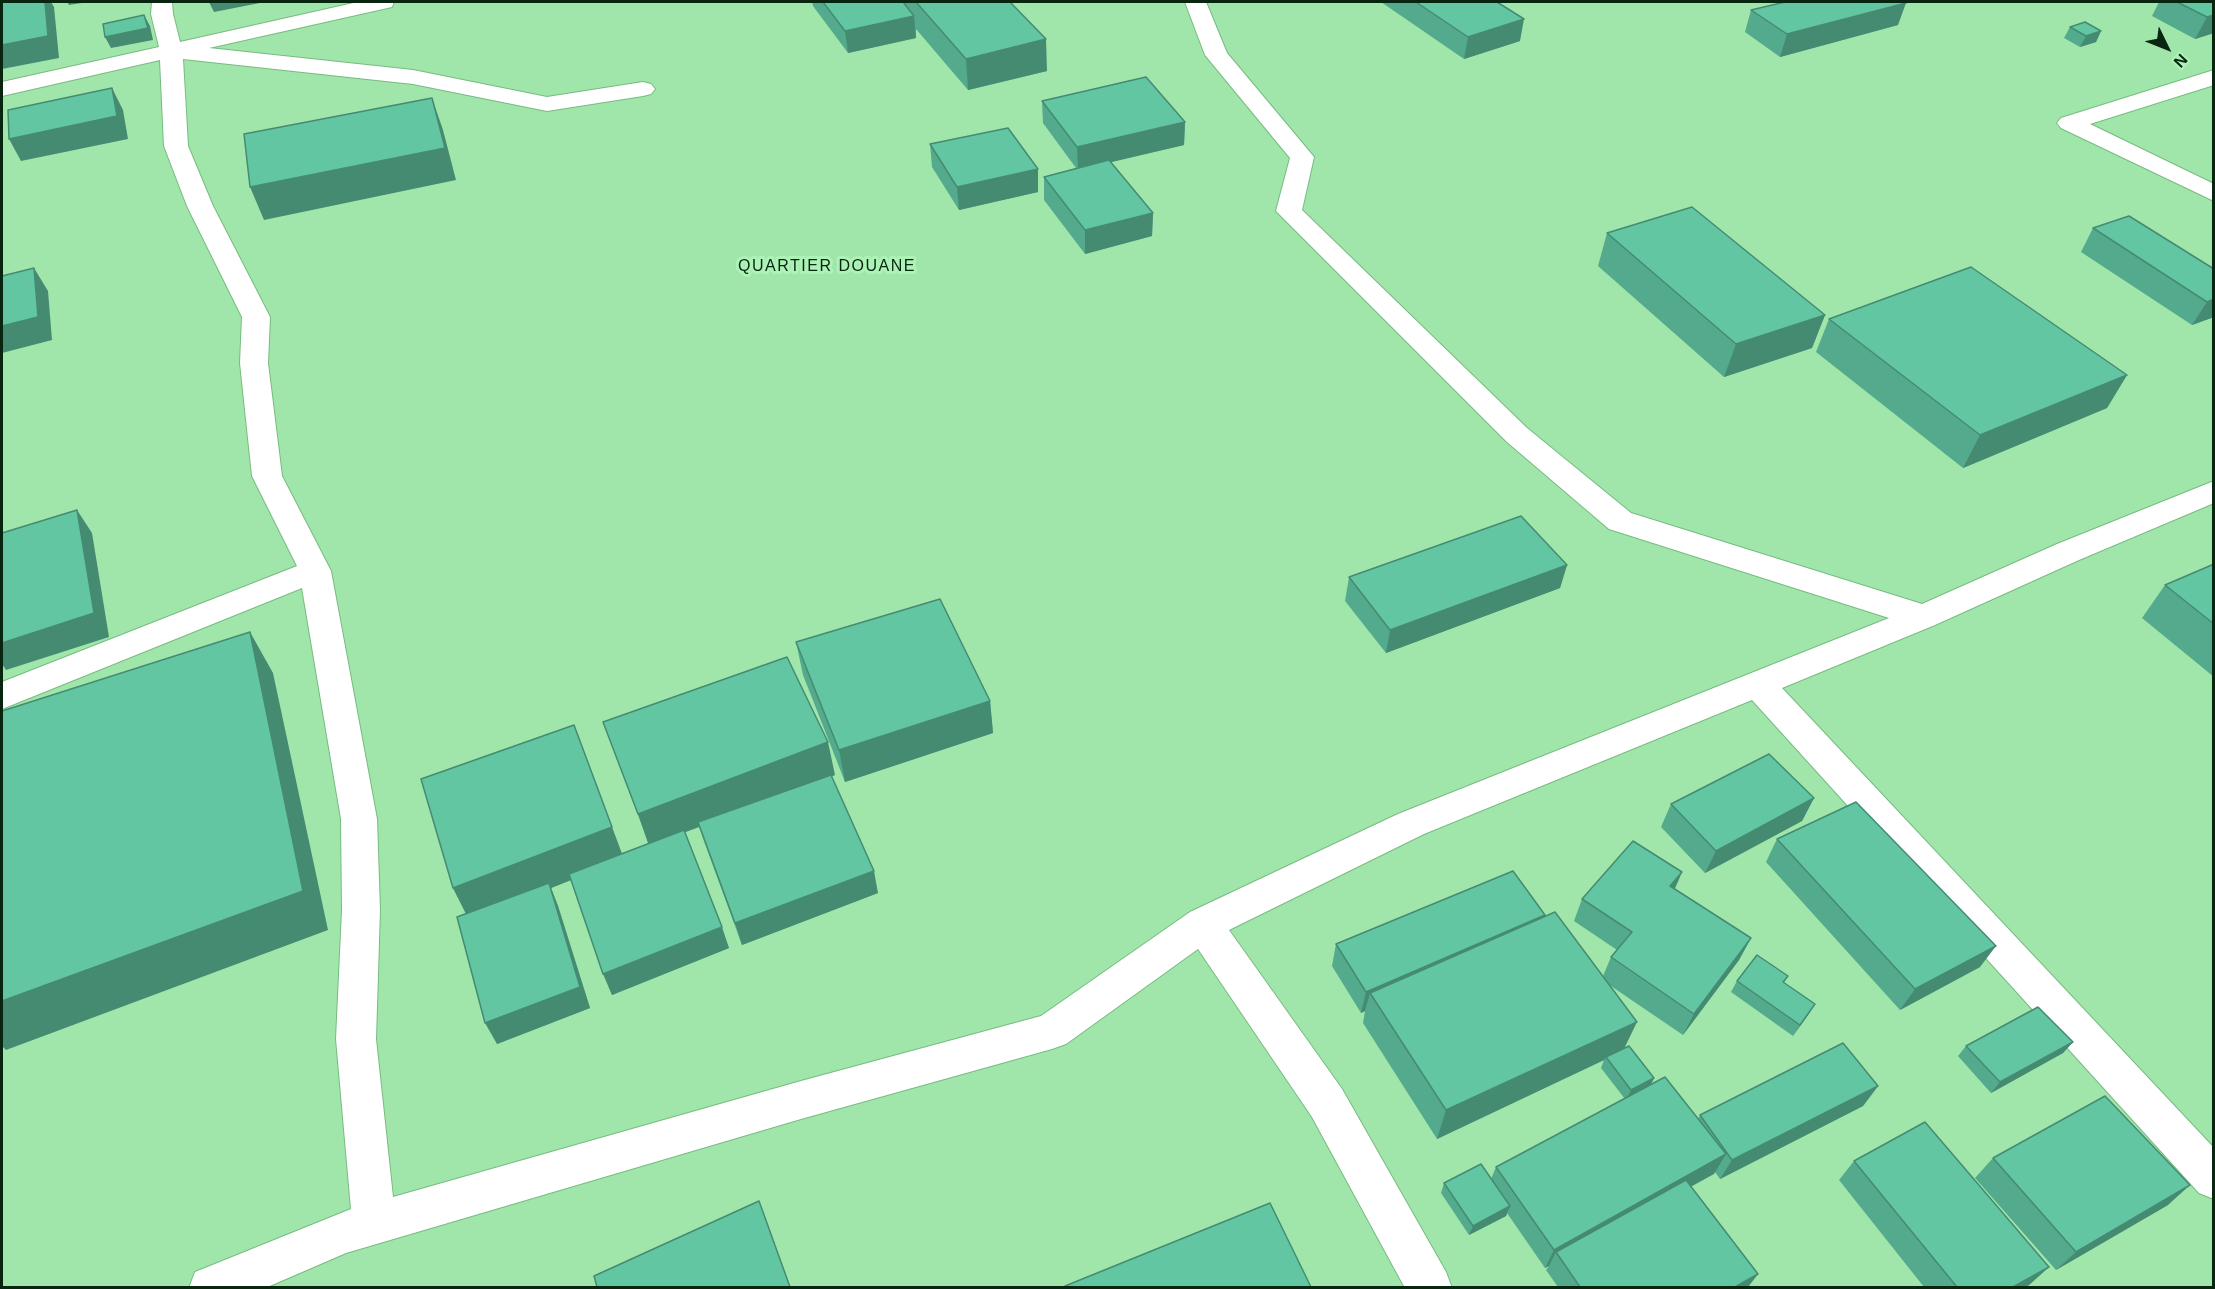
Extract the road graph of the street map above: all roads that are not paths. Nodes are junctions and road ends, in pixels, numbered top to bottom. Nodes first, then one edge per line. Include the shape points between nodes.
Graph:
1 (162, 2) edge
2 (384, 2) edge
3 (1196, 2) edge
4 (171, 51) junction
5 (2214, 77) edge
6 (2, 88) edge
7 (643, 89) dead end
8 (2214, 194) edge
9 (2214, 491) edge
10 (315, 571) junction
11 (1924, 617) junction
12 (1758, 685) junction
13 (2, 696) edge
14 (1203, 924) junction
15 (2214, 1179) edge
16 (374, 1224) junction
17 (211, 1287) edge
18 (1431, 1287) edge

1 - 4 street
2 - 4 street
3 - 11 street via 1216,55 1302,157 1289,211 1517,435 1620,520
4 - 6 street
4 - 7 street via 413,77 547,104
4 - 10 street via 176,146 200,206 256,317 254,363 267,477
5 - 8 street via 2069,123
9 - 11 street
10 - 13 street
10 - 16 street via 359,819 361,910 356,1039
11 - 12 street
12 - 14 street via 1411,824
12 - 15 street
14 - 16 street via 1052,1031
14 - 18 street via 1327,1103
16 - 17 street via 344,1232

